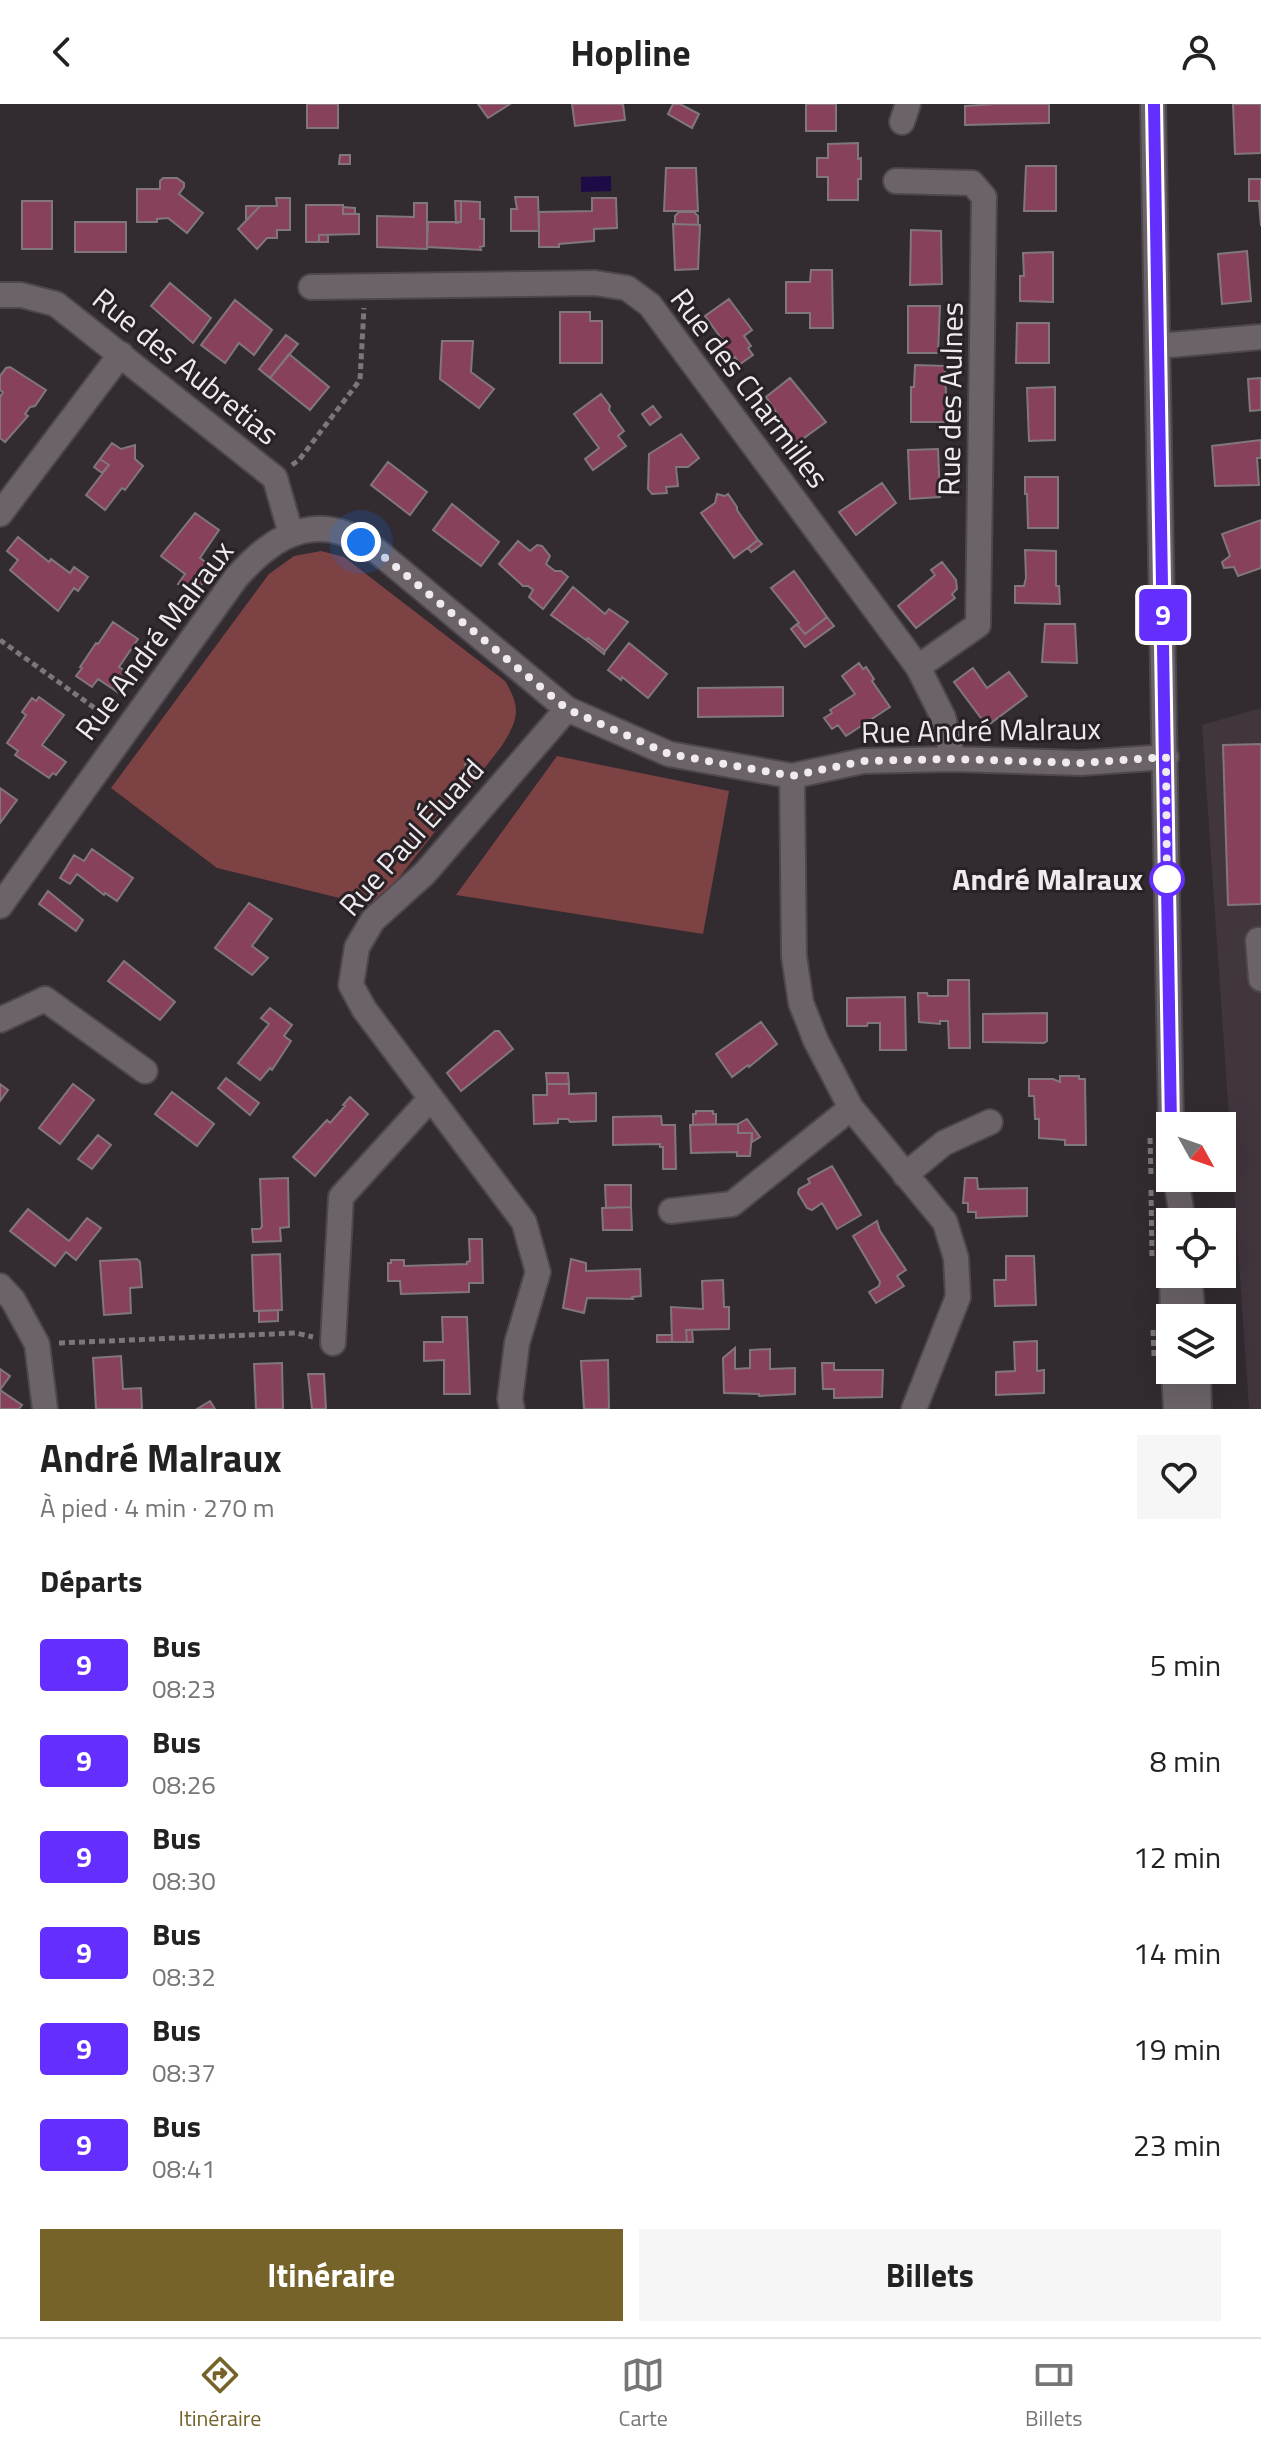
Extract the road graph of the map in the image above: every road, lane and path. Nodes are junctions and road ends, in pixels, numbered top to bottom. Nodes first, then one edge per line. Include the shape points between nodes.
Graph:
1 (1153, 104) edge
2 (896, 181) dead end
3 (311, 287) dead end
4 (364, 287) junction
5 (0, 295) edge
6 (1261, 337) edge
7 (1158, 346) junction
8 (121, 354) junction
9 (275, 478) junction
10 (0, 514) edge
11 (291, 534) junction
12 (0, 640) edge
13 (918, 667) junction
14 (567, 709) junction
15 (126, 731) junction
16 (1166, 757) junction
17 (953, 759) junction
18 (792, 776) junction
19 (0, 906) edge
20 (1258, 940) dead end
21 (1261, 979) edge
22 (0, 1020) edge
23 (145, 1071) dead end
24 (431, 1098) junction
25 (851, 1108) junction
26 (1171, 1112) edge
27 (990, 1122) dead end
28 (905, 1175) junction
29 (671, 1211) dead end
30 (0, 1286) edge
31 (333, 1343) joint
32 (37, 1344) junction
33 (1175, 1384) edge
34 (1198, 1384) edge
35 (45, 1409) edge
36 (512, 1409) edge
37 (914, 1409) edge
38 (1176, 1409) edge
39 (1199, 1409) edge

1 - 7 street
2 - 13 street, Rue des Aulnes via 972,183 984,197 978,625
3 - 4 street, Rue des Charmilles
4 - 9 path via 360,380 299,460
4 - 13 street, Rue des Charmilles via 595,283 627,288 650,305
5 - 8 street, Rue des Aubretias via 56,304
6 - 7 street
7 - 16 street
8 - 9 street, Rue des Aubretias
8 - 10 street
9 - 11 street, Rue des Aubretias
11 - 14 street, Rue André Malraux via 320,528 345,533 377,551
11 - 15 street, Rue André Malraux via 259,552 236,578
12 - 15 path
13 - 17 street, Rue des Charmilles via 943,717
14 - 18 street, Rue André Malraux via 669,754
14 - 24 street, Rue Paul Éluard via 425,873 373,920 357,947 351,985
15 - 19 street, Rue André Malraux
16 - 17 street, Rue André Malraux via 1081,763
16 - 26 street
17 - 18 street, Rue André Malraux via 863,761
18 - 25 street via 794,956 801,1003
20 - 21 street
22 - 23 street via 45,999
24 - 31 street via 341,1197
24 - 36 street, Rue Paul Éluard via 524,1222 538,1272 517,1343
25 - 28 street
25 - 29 street via 732,1204
27 - 28 street via 944,1143
28 - 37 street via 945,1222 956,1258 958,1297
30 - 32 street
31 - 32 path via 296,1333
32 - 35 street
33 - 38 street
34 - 39 street

